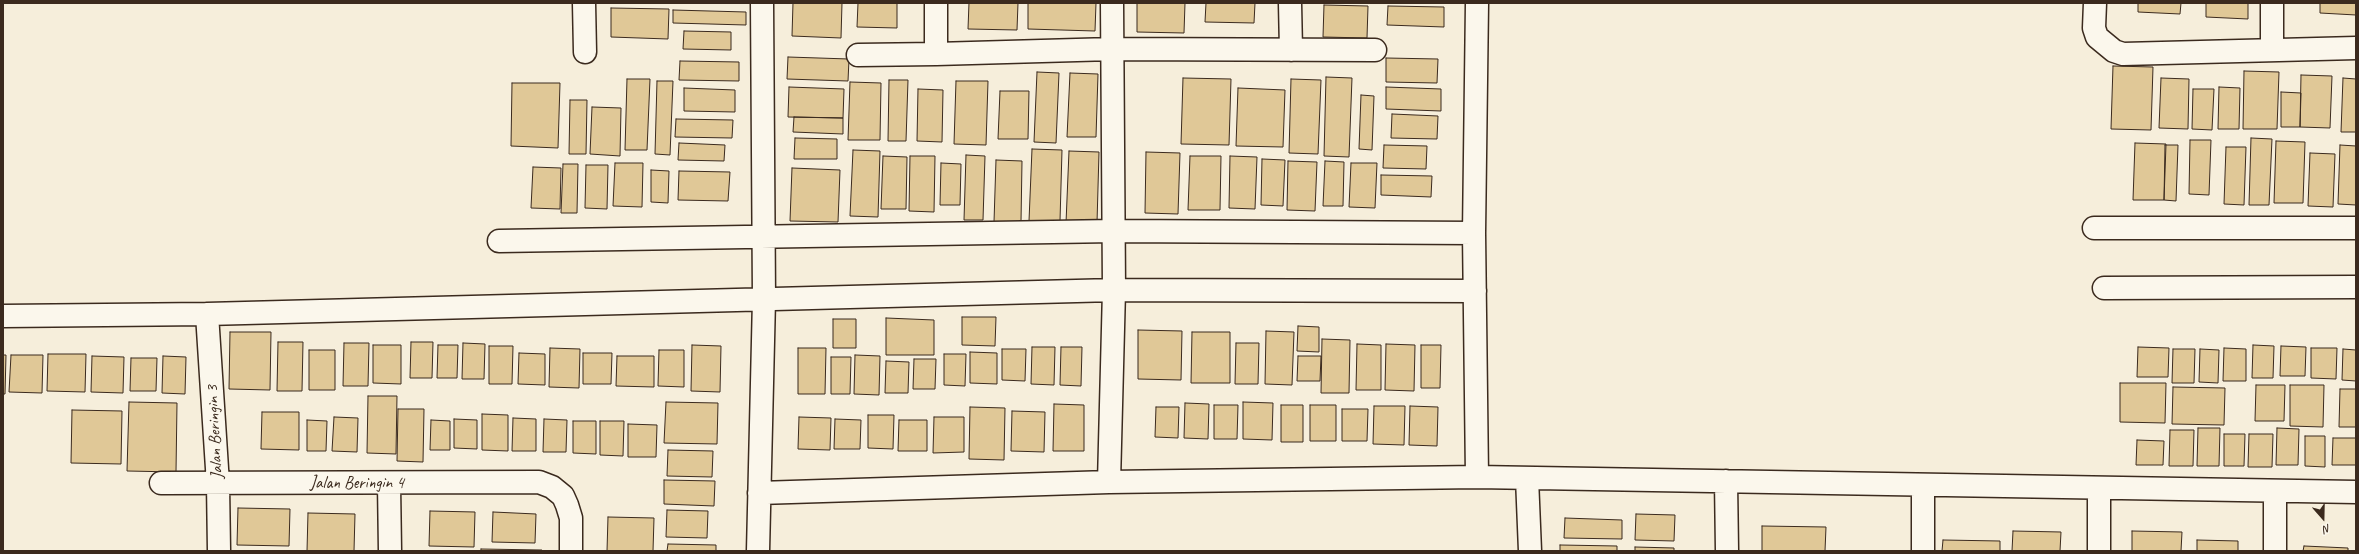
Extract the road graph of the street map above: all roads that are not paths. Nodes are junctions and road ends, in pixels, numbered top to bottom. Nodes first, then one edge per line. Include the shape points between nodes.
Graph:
1 (584, 3) edge
2 (762, 3) edge
3 (936, 3) edge
4 (1112, 3) edge
5 (1290, 3) edge
6 (1477, 3) edge
7 (2095, 3) edge
8 (2272, 3) edge
9 (2356, 48) edge
10 (1112, 49) junction
11 (2272, 49) junction
12 (1291, 50) junction
13 (1375, 50) dead end
14 (585, 52) dead end
15 (936, 54) junction
16 (858, 55) dead end
17 (2094, 228) dead end
18 (2356, 228) edge
19 (1114, 231) junction
20 (1474, 233) junction
21 (764, 236) junction
22 (499, 241) dead end
23 (2356, 287) edge
24 (2104, 288) dead end
25 (1114, 290) junction
26 (1475, 291) junction
27 (764, 298) junction
28 (207, 314) junction
29 (3, 316) edge
30 (1477, 477) junction
31 (1527, 478) junction
32 (1726, 481) junction
33 (1109, 482) junction
34 (161, 483) dead end
35 (218, 484) junction
36 (389, 484) junction
37 (1923, 485) junction
38 (2099, 488) junction
39 (2275, 491) junction
40 (2356, 492) edge
41 (759, 493) junction
42 (219, 551) edge
43 (390, 551) edge
44 (571, 551) edge
45 (758, 551) edge
46 (1530, 551) edge
47 (1727, 551) edge
48 (1923, 551) edge
49 (2099, 551) edge
50 (2275, 551) edge

1 - 14 street
2 - 21 street
3 - 15 street
4 - 10 street
5 - 12 street
6 - 20 street
7 - 11 street via 2094,28 2097,37 2114,51 2123,54
8 - 11 street
9 - 11 street
10 - 12 street
10 - 15 street
10 - 19 street
12 - 13 street
15 - 16 street
17 - 18 street
19 - 20 street
19 - 21 street
19 - 25 street
20 - 26 street
21 - 22 street
21 - 27 street
23 - 24 street
25 - 26 street
25 - 27 street
25 - 33 street
26 - 30 street
27 - 28 street
27 - 41 street
28 - 29 street
28 - 35 street, Jalan Beringin 3
30 - 31 street
30 - 33 street
31 - 32 street
31 - 46 street
32 - 37 street
32 - 47 street
33 - 41 street
34 - 35 street, Jalan Beringin 4
35 - 36 street, Jalan Beringin 4
35 - 42 street, Jalan Beringin 3
36 - 43 street
36 - 44 street, Jalan Beringin 4 via 539,482 552,487 563,496 568,505 571,518
37 - 38 street
37 - 48 street
38 - 39 street
38 - 49 street
39 - 40 street
39 - 50 street
41 - 45 street

